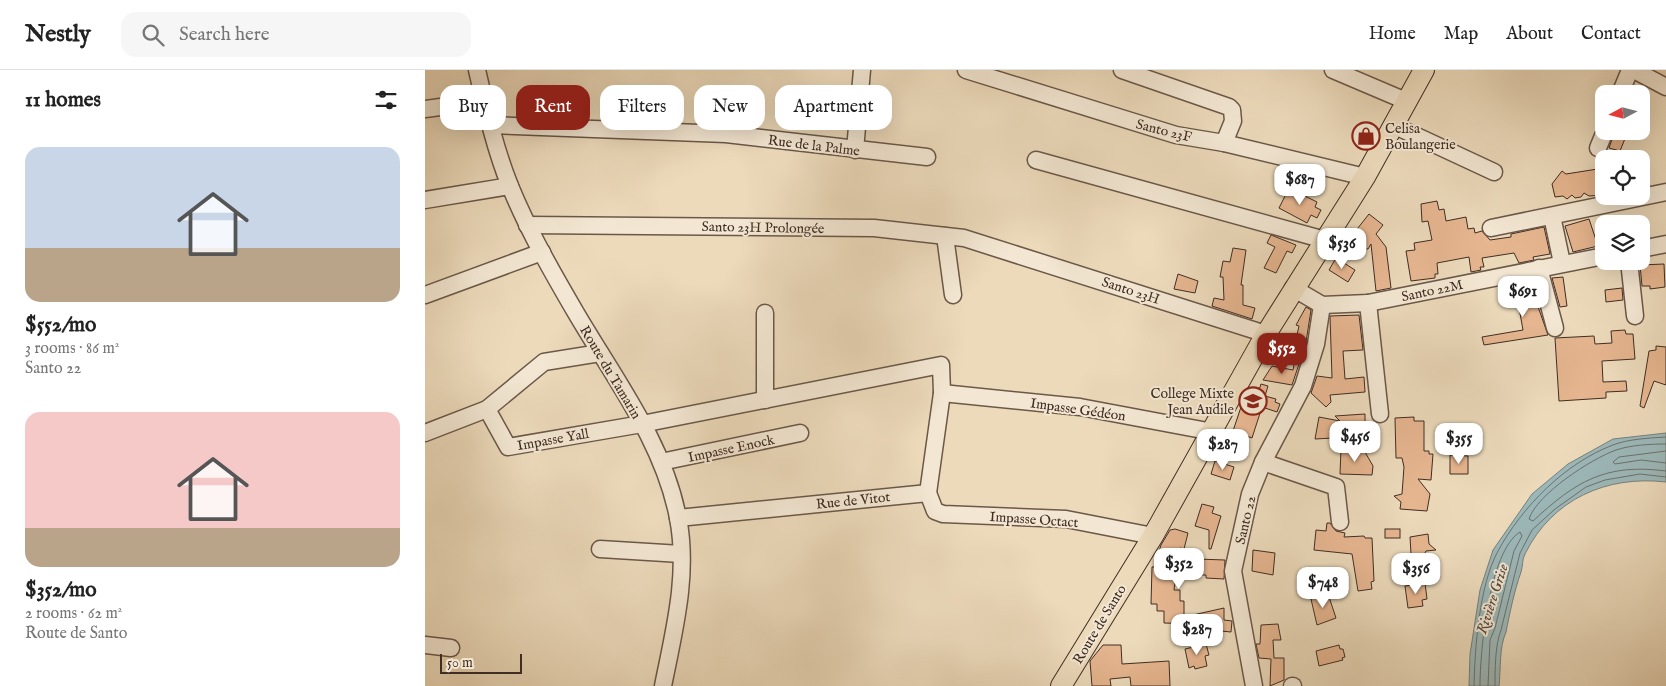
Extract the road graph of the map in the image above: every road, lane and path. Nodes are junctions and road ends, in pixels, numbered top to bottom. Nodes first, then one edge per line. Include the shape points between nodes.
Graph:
1 (477, 70) edge
2 (862, 70) edge
3 (966, 70) edge
4 (1122, 70) edge
5 (1333, 70) edge
6 (1424, 70) edge
7 (1630, 70) edge
8 (1634, 70) edge
9 (480, 85) edge
10 (1624, 85) edge
11 (1666, 87) edge
12 (1406, 101) junction
13 (440, 107) edge
14 (425, 109) edge
15 (1393, 125) junction
16 (506, 126) edge
17 (493, 130) edge
18 (1601, 140) edge
19 (1224, 143) junction
20 (1598, 148) dead end
21 (855, 150) junction
22 (927, 157) dead end
23 (1036, 160) dead end
24 (1494, 172) dead end
25 (1365, 177) junction
26 (510, 186) junction
27 (1666, 192) edge
28 (425, 200) edge
29 (1552, 216) junction
30 (527, 225) junction
31 (1491, 228) dead end
32 (945, 236) junction
33 (1325, 240) junction
34 (1666, 244) edge
35 (996, 247) joint
36 (1650, 247) edge
37 (542, 252) junction
38 (1595, 258) edge
39 (1562, 263) junction
40 (1539, 268) junction
41 (1630, 270) edge
42 (1293, 288) junction
43 (425, 295) edge
44 (953, 295) dead end
45 (1368, 303) junction
46 (1322, 306) junction
47 (765, 313) dead end
48 (1635, 316) dead end
49 (1555, 328) dead end
50 (1266, 334) junction
51 (600, 353) junction
52 (942, 393) junction
53 (765, 400) junction
54 (487, 409) junction
55 (1380, 414) dead end
56 (642, 424) junction
57 (1213, 432) junction
58 (425, 433) edge
59 (800, 433) dead end
60 (661, 462) junction
61 (1263, 462) junction
62 (928, 492) junction
63 (678, 518) junction
64 (1340, 522) dead end
65 (1153, 536) junction
66 (600, 549) dead end
67 (681, 554) junction
68 (425, 645) edge
69 (451, 648) dead end
70 (663, 686) edge
71 (1061, 686) edge
72 (1254, 686) edge

1 - 9 street, Route du Tamarin
2 - 21 street
3 - 19 street, Santo 23F via 1176,135
4 - 19 street via 1229,107 1233,121
5 - 12 street
6 - 12 main road, Route de Santo
7 - 10 street
8 - 11 street
12 - 15 main road, Route de Santo
13 - 14 street
15 - 24 street
15 - 25 main road, Route de Santo
16 - 21 street, Rue de la Palme via 725,134
17 - 26 street, Route du Tamarin
18 - 20 street
19 - 25 street, Santo 23F
21 - 22 street, Rue de la Palme
23 - 33 street
25 - 33 main road, Route de Santo
26 - 28 street
26 - 30 street, Route du Tamarin
27 - 29 street
29 - 31 street
29 - 39 street
30 - 32 street, Santo 23H Prolongée via 874,228
30 - 37 street, Route du Tamarin
32 - 35 street, Santo 23H Prolongée
32 - 44 street
33 - 42 main road, Route de Santo
34 - 36 street
35 - 50 street, Santo 23H
37 - 43 street
37 - 51 street, Route du Tamarin
38 - 39 street, Santo 22M
39 - 40 street, Santo 22M
40 - 45 street, Santo 22M
40 - 49 street
41 - 48 street
42 - 46 street
42 - 50 main road, Route de Santo
45 - 46 street, Santo 22M
45 - 55 street
46 - 61 street, Santo 22 via 1316,344 1303,386
47 - 53 street
50 - 57 main road, Route de Santo
51 - 54 street via 544,362
51 - 56 street, Route du Tamarin
52 - 53 street via 941,365
52 - 57 street, Impasse Gédéon via 1080,407
52 - 62 street
53 - 56 street
54 - 56 street, Impasse Yall via 507,447
54 - 58 street
56 - 60 street, Route du Tamarin
57 - 65 main road, Route de Santo
59 - 60 street, Impasse Enock
60 - 63 street, Route du Tamarin
61 - 64 street via 1336,487
61 - 72 street, Santo 22 via 1250,494 1233,571
62 - 63 street, Rue de Vitot
62 - 65 street, Impasse Octact via 935,511 943,514 1065,519
63 - 67 street, Route du Tamarin
65 - 71 main road, Route de Santo
66 - 67 street
67 - 70 street, Route du Tamarin via 679,606
68 - 69 street

